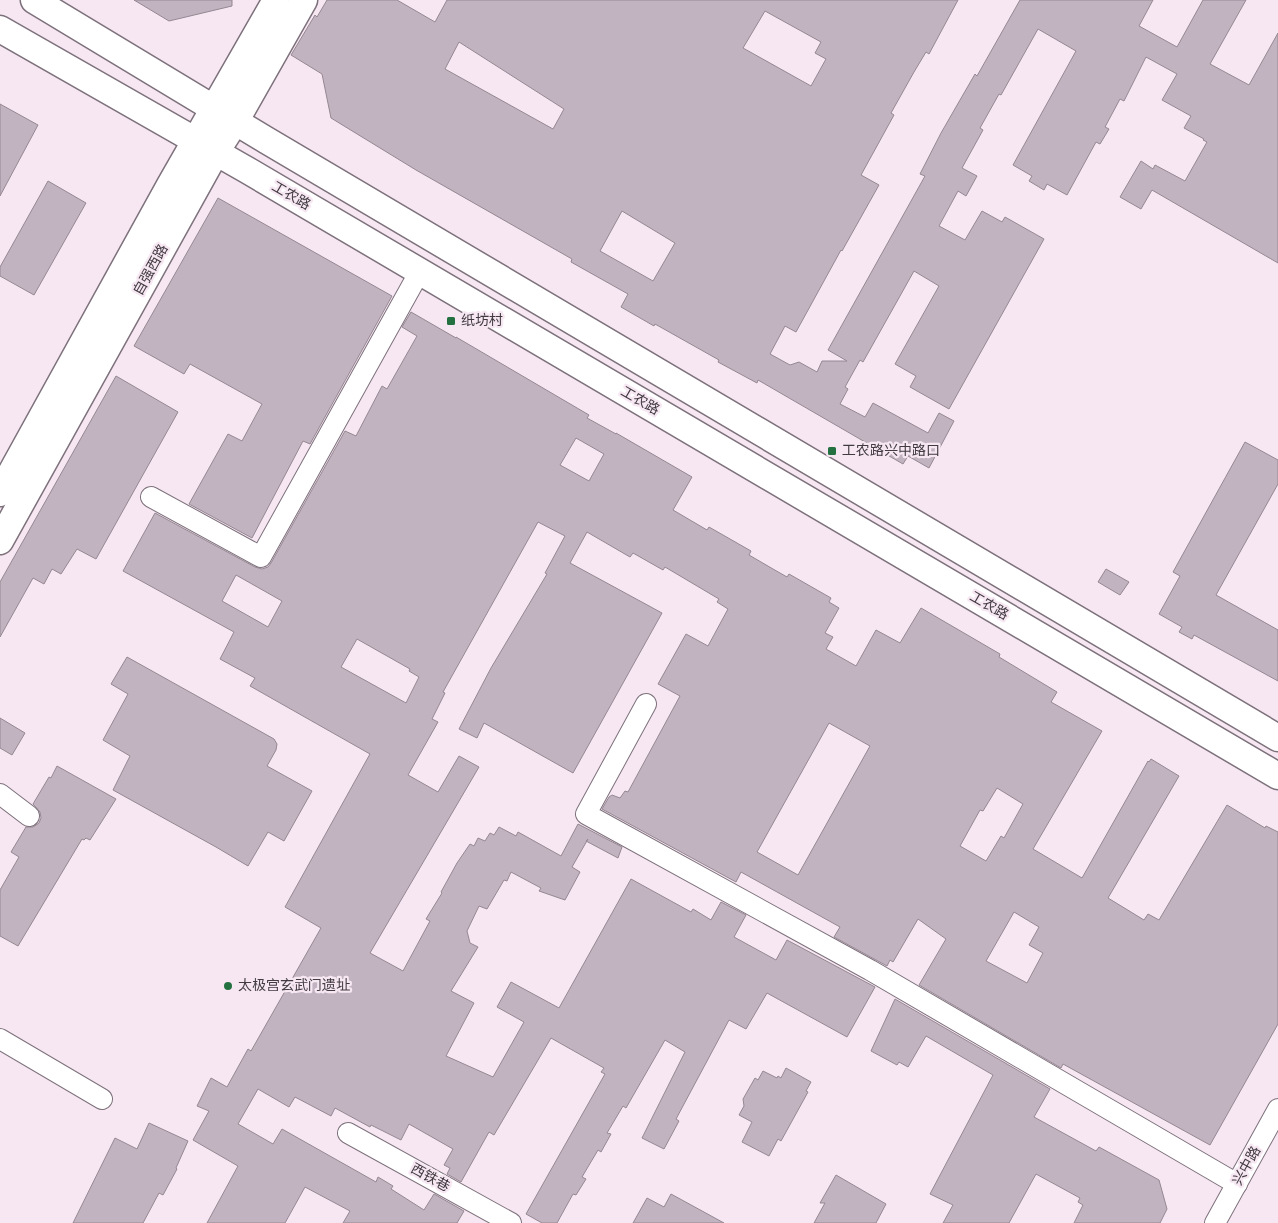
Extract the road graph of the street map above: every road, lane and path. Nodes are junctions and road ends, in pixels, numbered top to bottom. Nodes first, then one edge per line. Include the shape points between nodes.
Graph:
1 (34, 0) edge
2 (276, 0) edge
3 (304, 0) edge
4 (0, 29) edge
5 (224, 115) junction
6 (206, 146) junction
7 (420, 271) junction
8 (0, 493) edge
9 (151, 497) dead end
10 (0, 541) edge
11 (646, 704) dead end
12 (1278, 738) edge
13 (1278, 776) edge
14 (0, 794) edge
15 (30, 816) dead end
16 (0, 1039) edge
17 (102, 1099) dead end
18 (1278, 1108) edge
19 (348, 1133) dead end
20 (1237, 1184) junction
21 (512, 1223) edge
22 (1215, 1223) edge

1 - 5 main road
2 - 5 main road, 自强西路
3 - 5 main road, 自强西路
4 - 6 main road, 工农路
5 - 6 main road, 自强西路
5 - 12 main road
6 - 7 main road, 工农路
6 - 8 main road, 自强西路
6 - 10 main road, 自强西路
7 - 9 street via 260,557
7 - 13 main road, 工农路
11 - 20 street via 586,814 870,970
14 - 15 street
16 - 17 street
18 - 20 street, 兴中路
19 - 21 street, 西铁巷
20 - 22 street, 兴中路

